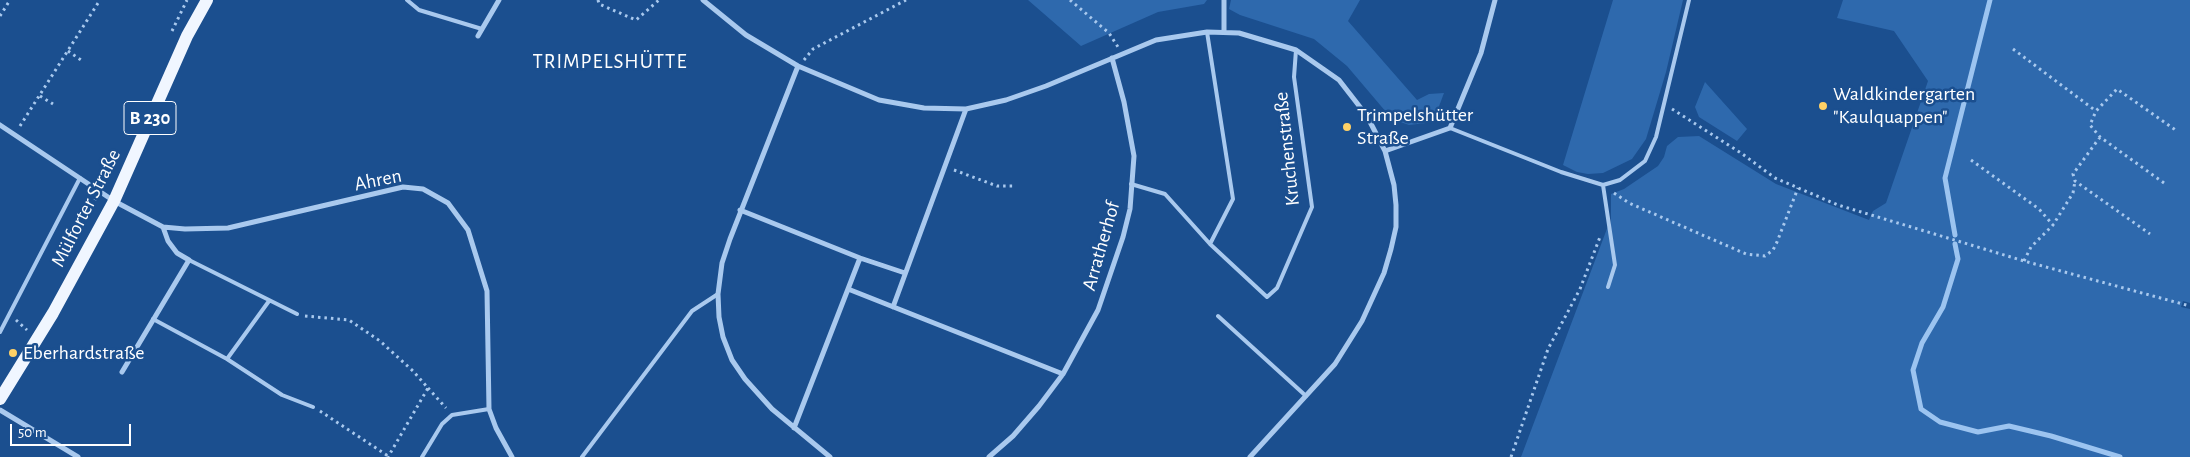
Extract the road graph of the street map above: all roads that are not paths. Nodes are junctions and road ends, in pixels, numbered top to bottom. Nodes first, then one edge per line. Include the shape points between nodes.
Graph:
1 (208, 0) edge
2 (407, 0) edge
3 (499, 0) edge
4 (703, 0) edge
5 (1224, 0) edge
6 (1495, 0) edge
7 (1689, 0) edge
8 (482, 29) junction
9 (1207, 32) junction
10 (1224, 32) junction
11 (478, 36) dead end
12 (1296, 50) junction
13 (1112, 58) junction
14 (798, 66) junction
15 (966, 109) junction
16 (0, 126) edge
17 (1450, 128) junction
18 (1386, 151) junction
19 (80, 178) junction
20 (1131, 184) junction
21 (1603, 185) junction
22 (114, 201) junction
23 (740, 210) junction
24 (163, 227) junction
25 (1210, 244) junction
26 (860, 258) junction
27 (189, 260) junction
28 (905, 273) junction
29 (1608, 287) dead end
30 (848, 289) junction
31 (718, 294) junction
32 (269, 301) junction
33 (893, 307) junction
34 (297, 314) road end
35 (1218, 316) dead end
36 (153, 319) junction
37 (0, 332) edge
38 (227, 359) junction
39 (122, 372) dead end
40 (1063, 374) junction
41 (1306, 396) junction
42 (0, 399) edge
43 (313, 407) road end
44 (489, 409) junction
45 (0, 410) edge
46 (794, 428) junction
47 (78, 457) edge
48 (422, 457) edge
49 (512, 457) edge
50 (582, 457) edge
51 (830, 457) edge
52 (989, 457) edge
53 (1250, 457) edge

1 - 22 main road, Mülforter Straße / B 230 via 187,36
2 - 8 lane via 419,10
3 - 8 street
4 - 14 street via 746,35
5 - 10 street
6 - 17 street via 1481,53
7 - 21 lane via 1656,137 1645,161 1620,180
8 - 11 street
9 - 10 street
9 - 13 street via 1156,40
9 - 25 lane via 1232,199
10 - 12 street via 1239,33
12 - 18 street via 1339,80 1356,99
12 - 25 lane, Kruchenstraße via 1294,77 1312,206 1277,288 1267,297
13 - 15 street via 1006,100
13 - 20 street, Arratherhof via 1134,156
14 - 15 street via 879,100 924,108
14 - 23 street
15 - 28 street
16 - 19 street, Ahren
17 - 18 street
17 - 21 lane
18 - 41 street via 1394,185 1396,227 1384,274 1348,345
19 - 22 street, Ahren
19 - 37 lane
20 - 25 lane via 1165,194
20 - 40 street, Arratherhof via 1130,209 1115,265 1098,310
21 - 29 lane via 1615,265
22 - 24 street, Ahren
22 - 42 main road, Mülforter Straße / B 230 via 53,313
23 - 26 street
23 - 31 street via 722,263
24 - 27 street via 176,253
24 - 44 street, Ahren via 228,228 403,188 423,189 448,202 468,230 487,291
26 - 28 street
26 - 30 street
27 - 32 lane
27 - 36 street
28 - 33 street
30 - 33 street
30 - 46 street
31 - 46 street via 720,323 732,360 752,387
31 - 50 lane via 692,311
32 - 34 lane
32 - 38 lane
33 - 40 street
35 - 41 lane
36 - 38 lane
36 - 39 street
38 - 43 lane via 282,395
40 - 52 street, Arratherhof via 1013,436
41 - 53 street
44 - 48 lane via 452,415 442,424
44 - 49 street, Ahren
45 - 47 street
46 - 51 street

